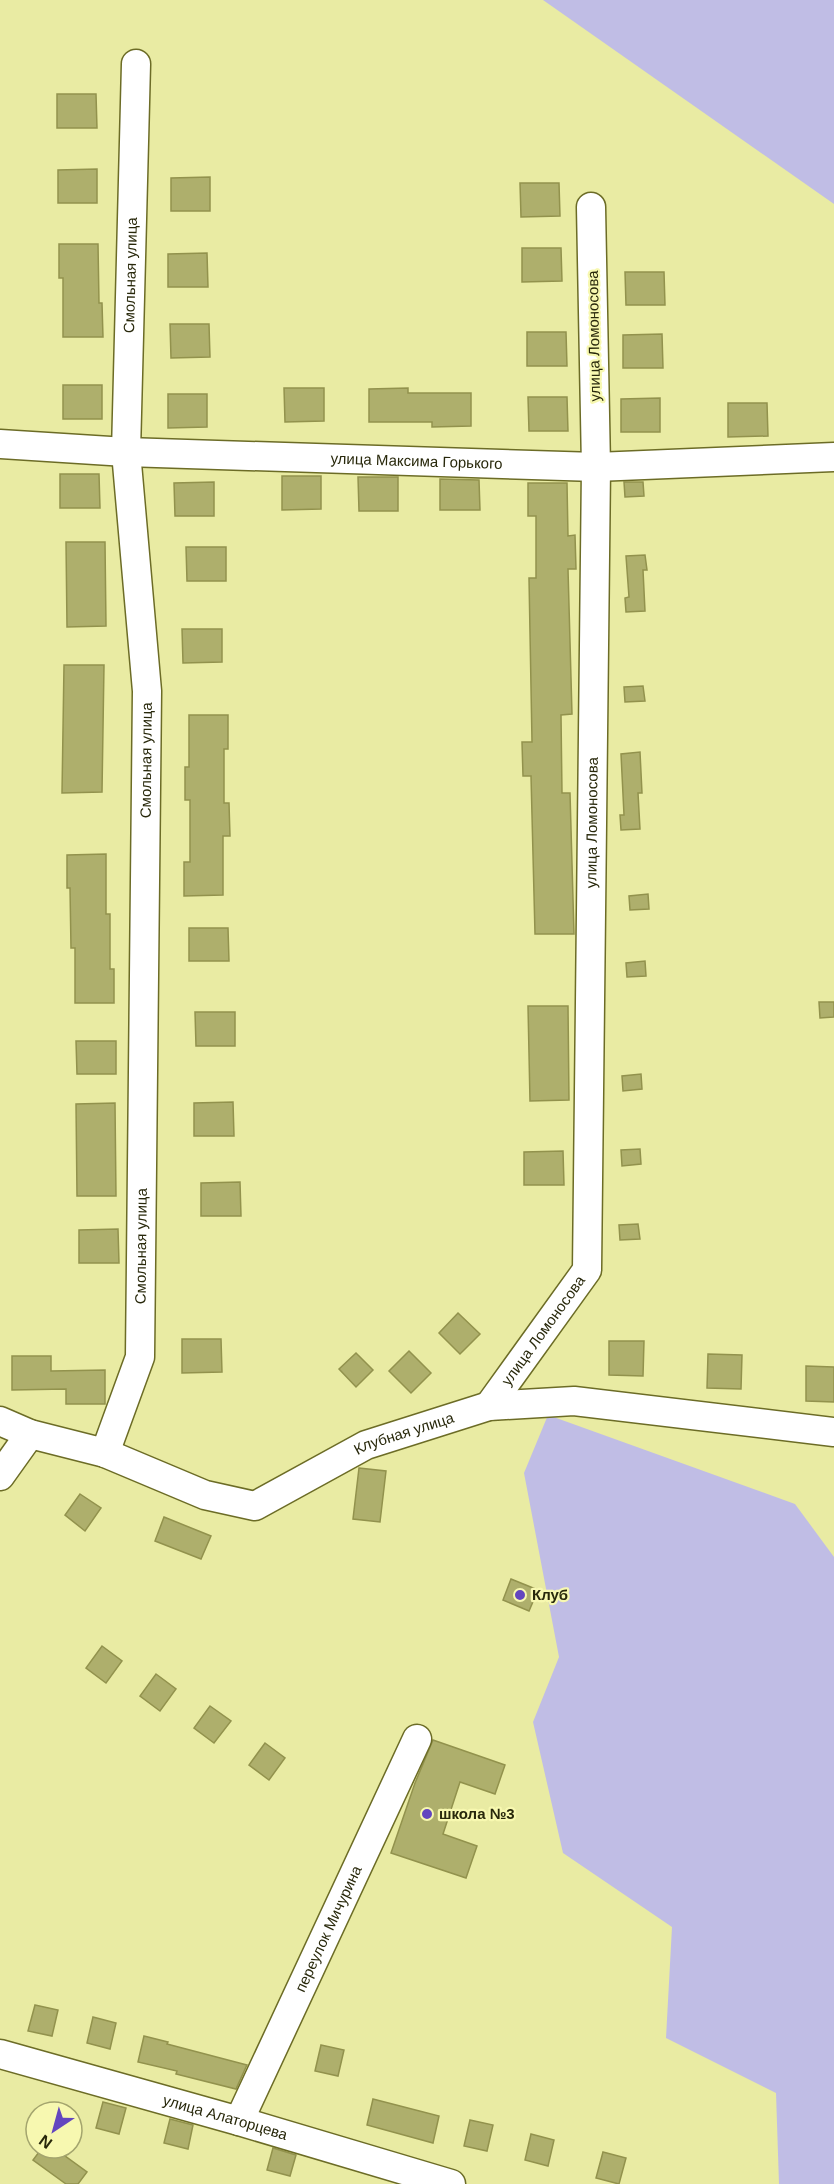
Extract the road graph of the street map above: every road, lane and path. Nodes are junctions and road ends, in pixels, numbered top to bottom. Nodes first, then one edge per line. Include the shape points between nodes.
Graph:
1 (136, 64) dead end
2 (591, 207) dead end
3 (0, 444) edge
4 (126, 452) junction
5 (834, 457) edge
6 (596, 467) junction
7 (489, 1406) junction
8 (0, 1421) edge
9 (834, 1432) edge
10 (30, 1434) junction
11 (105, 1453) junction
12 (0, 1476) edge
13 (417, 1739) dead end
14 (0, 2054) edge
15 (239, 2121) junction
16 (450, 2184) edge

1 - 4 street, Смольная улица
2 - 6 street, улица Ломоносова
3 - 4 street, улица Максима Горького
4 - 6 street, улица Максима Горького
4 - 11 street, Смольная улица via 147,691 140,1357
5 - 6 street, улица Максима Горького
6 - 7 street, улица Ломоносова via 587,1270
7 - 9 street, Клубная улица via 574,1401
7 - 11 street, Клубная улица via 366,1445 255,1506 205,1495
8 - 10 street, Клубная улица
10 - 11 street, Клубная улица
10 - 12 street
13 - 15 street, переулок Мичурина
14 - 15 street, улица Алаторцева
15 - 16 street, улица Алаторцева

